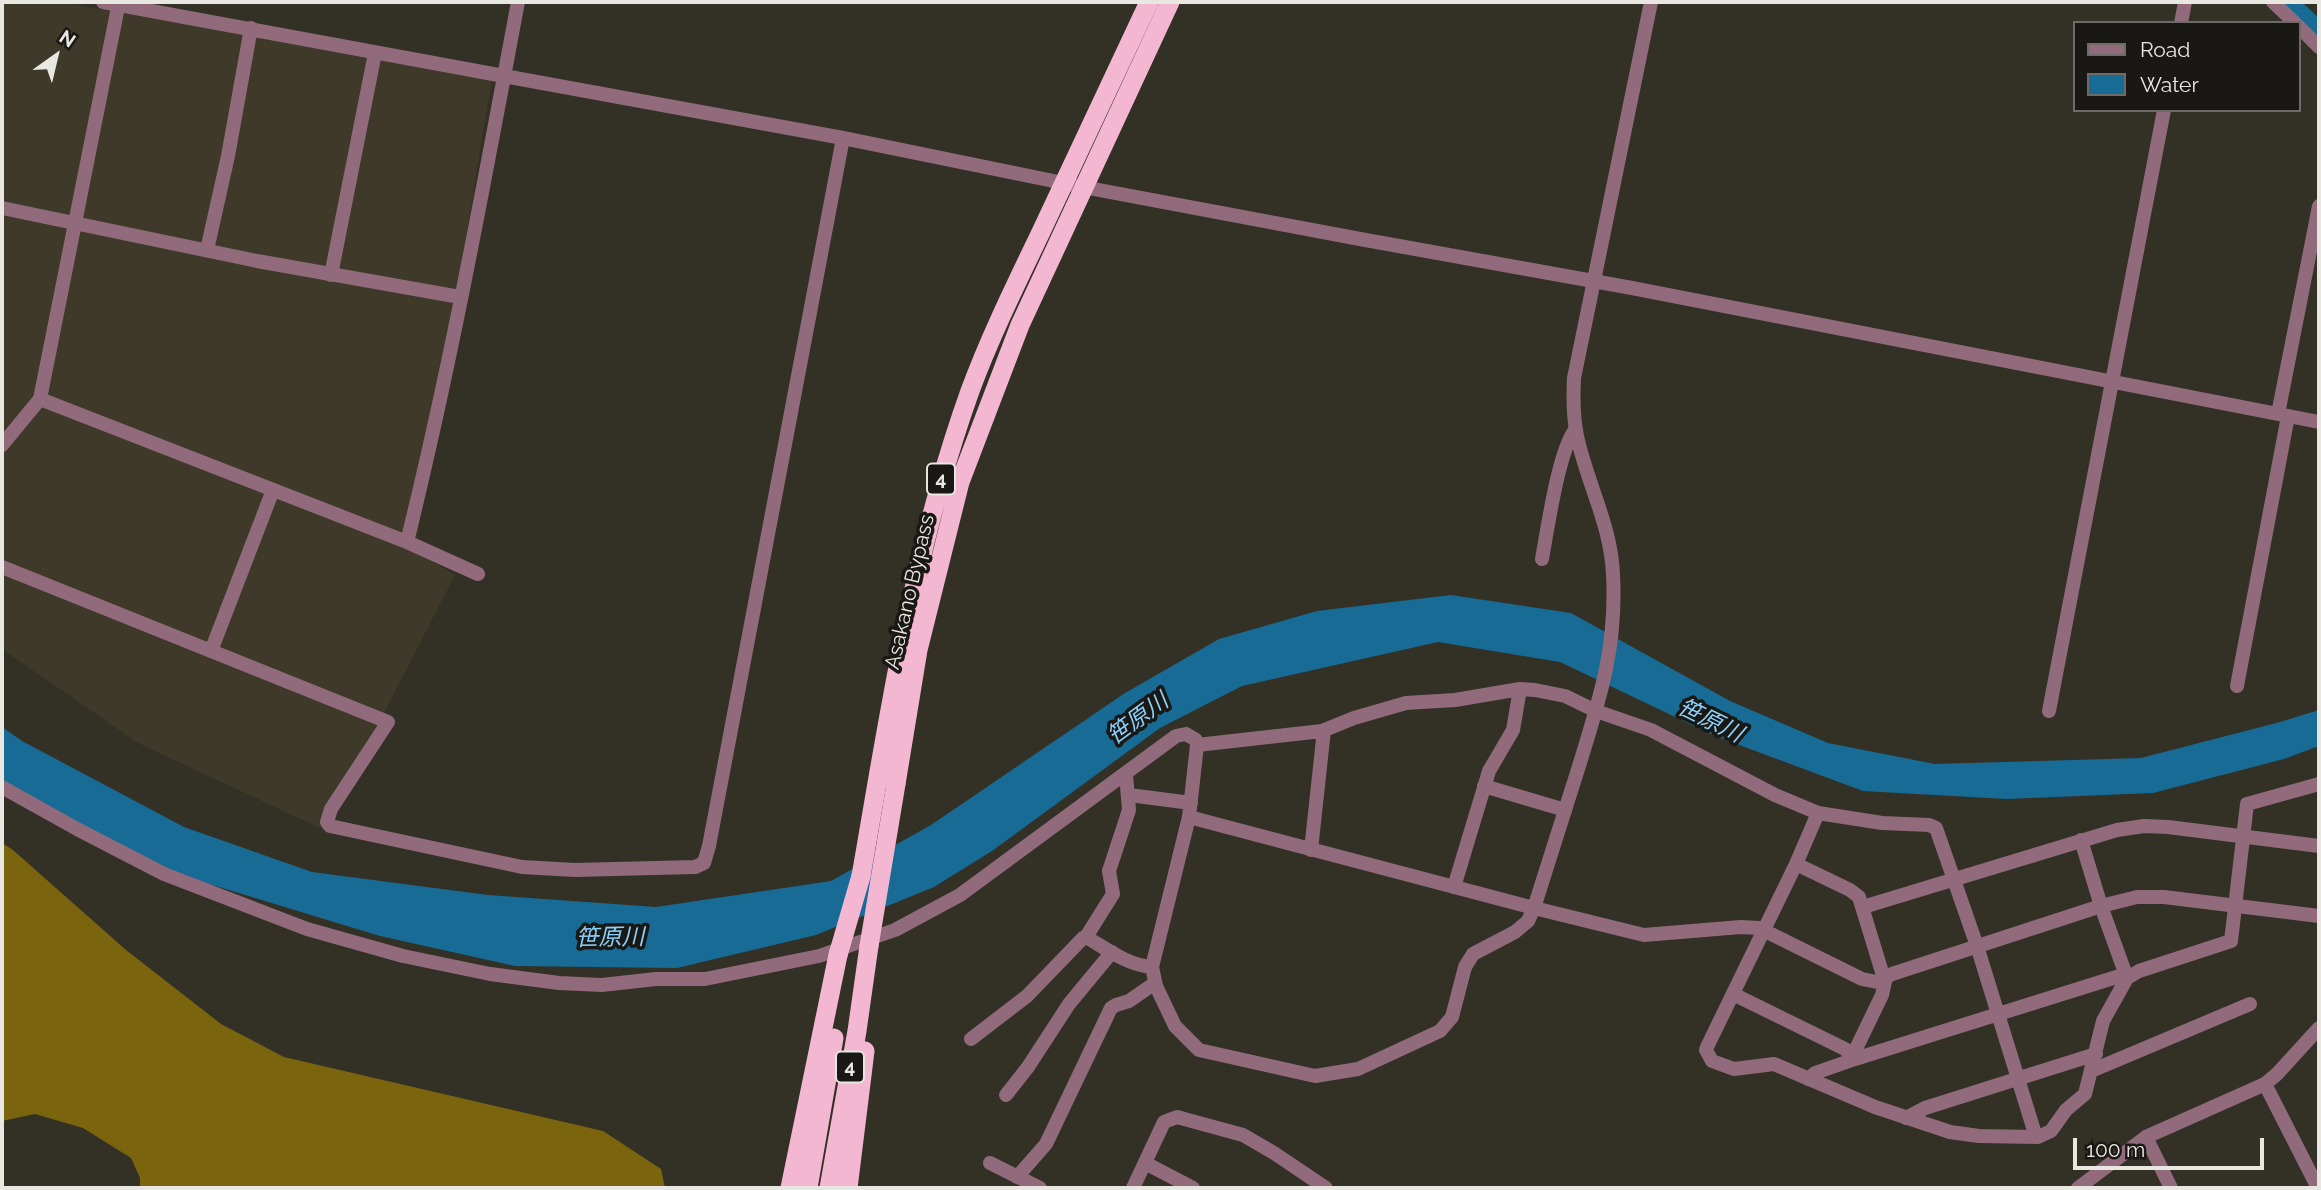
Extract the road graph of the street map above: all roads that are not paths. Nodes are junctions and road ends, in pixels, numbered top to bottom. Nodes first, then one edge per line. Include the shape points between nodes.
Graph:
1 (518, 2) edge
2 (1149, 2) edge
3 (1170, 2) edge
4 (1651, 2) edge
5 (2185, 2) edge
6 (2273, 2) edge
7 (114, 3) edge
8 (2181, 21) edge
9 (2293, 21) edge
10 (2300, 28) edge
11 (251, 29) junction
12 (2319, 47) edge
13 (375, 53) junction
14 (504, 76) junction
15 (2164, 112) edge
16 (843, 138) junction
17 (1074, 185) junction
18 (2319, 207) edge
19 (2, 208) edge
20 (77, 223) junction
21 (207, 250) junction
22 (331, 275) junction
23 (1594, 281) junction
24 (460, 298) junction
25 (2111, 383) junction
26 (40, 398) junction
27 (2283, 415) junction
28 (2319, 422) edge
29 (1576, 429) junction
30 (2, 445) edge
31 (273, 490) junction
32 (407, 542) junction
33 (1542, 559) dead end
34 (2, 567) edge
35 (478, 573) dead end
36 (211, 651) junction
37 (2237, 686) dead end
38 (1520, 689) junction
39 (2049, 710) dead end
40 (1595, 712) junction
41 (1324, 730) junction
42 (1197, 745) junction
43 (1126, 775) junction
44 (2319, 784) edge
45 (2, 786) edge
46 (1484, 786) junction
47 (1129, 795) junction
48 (1190, 810) junction
49 (1565, 810) junction
50 (1818, 813) junction
51 (2243, 835) junction
52 (2081, 840) junction
53 (2319, 846) edge
54 (1311, 850) junction
55 (1796, 864) junction
56 (1954, 879) junction
57 (1454, 887) junction
58 (2101, 906) junction
59 (1863, 907) junction
60 (2235, 907) junction
61 (1534, 908) junction
62 (2319, 916) edge
63 (1764, 929) junction
64 (1086, 937) junction
65 (869, 946) junction
66 (1977, 946) junction
67 (1112, 952) junction
68 (843, 955) junction
69 (1152, 967) junction
70 (2126, 976) junction
71 (1885, 978) junction
72 (1155, 983) junction
73 (1733, 993) junction
74 (2250, 1004) dead end
75 (1998, 1015) junction
76 (2319, 1028) edge
77 (971, 1039) dead end
78 (2096, 1054) junction
79 (1854, 1057) junction
80 (2091, 1071) junction
81 (2017, 1078) junction
82 (1808, 1079) junction
83 (2265, 1084) junction
84 (1006, 1095) dead end
85 (1906, 1118) junction
86 (2146, 1137) junction
87 (2036, 1138) junction
88 (990, 1163) dead end
89 (1145, 1163) junction
90 (1017, 1177) junction
91 (2093, 1182) edge
92 (790, 1188) edge
93 (808, 1188) edge
94 (829, 1188) edge
95 (848, 1188) edge
96 (1040, 1188) edge
97 (1133, 1188) edge
98 (1193, 1188) edge
99 (1326, 1188) edge
100 (2078, 1188) edge
101 (2171, 1188) edge
102 (2318, 1188) edge

1 - 14 street
2 - 17 highway, Asakano Bypass / 4
3 - 17 highway, Asakano Bypass / 4
4 - 23 street
5 - 8 street
6 - 9 street
7 - 11 street
7 - 20 street
10 - 12 street
11 - 13 street
11 - 21 street
13 - 14 street
13 - 22 street
14 - 16 street
14 - 24 street
15 - 25 street
16 - 17 street
16 - 36 street via 704,863 695,867 575,870 522,867 330,825 331,809 388,722
17 - 23 street
17 - 65 highway, Asakano Bypass / 4, bridge via 960,482 918,650
17 - 68 highway, Asakano Bypass / 4, bridge via 1002,315 943,474 901,646
18 - 27 street
19 - 20 street
20 - 21 street
20 - 26 street
21 - 22 street
22 - 24 street
23 - 25 street
23 - 29 street via 1574,378
24 - 32 street
25 - 27 street
25 - 39 street
26 - 30 street
26 - 31 street
27 - 28 street
27 - 37 street
29 - 33 street via 1560,470
29 - 40 street via 1606,527 1613,572 1613,635
31 - 32 street
31 - 36 street
32 - 35 street
34 - 36 street
38 - 40 street via 1554,693
38 - 41 street via 1406,703
38 - 46 street via 1513,730
40 - 49 street
40 - 50 street via 1651,730
41 - 42 street
41 - 54 street
42 - 43 street via 1192,736 1176,736
42 - 48 street
43 - 45 street via 960,895 895,930 819,956 705,979 602,985 489,974 307,929 164,874
43 - 47 street
44 - 51 street via 2247,804
46 - 49 street
46 - 57 street
47 - 48 street
47 - 64 street via 1129,815 1109,871 1112,894
48 - 54 street
48 - 69 street
49 - 61 street
50 - 55 street
50 - 56 street via 1936,828
51 - 52 street via 2144,826
51 - 53 street
51 - 60 street
52 - 56 street
52 - 58 street
54 - 57 street
55 - 59 street via 1855,893
55 - 63 street
56 - 59 street
56 - 66 street
57 - 61 street
58 - 60 street via 2137,897 2164,897
58 - 66 street
58 - 70 street
59 - 71 street
60 - 62 street
60 - 70 street via 2229,944
61 - 63 street via 1644,935 1741,926
61 - 72 street via 1515,932 1473,954 1452,1017 1440,1031 1358,1069 1315,1076 1199,1050 1175,1026
63 - 71 street via 1862,979 1877,982
63 - 73 street
64 - 67 street
64 - 77 street via 1027,996
65 - 94 highway, Asakano Bypass / 4
65 - 95 highway via 867,1033
66 - 71 street
66 - 75 street
67 - 69 street via 1134,965
67 - 84 street via 1069,1004
68 - 92 highway
68 - 93 highway, Asakano Bypass / 4
69 - 72 street
70 - 75 street
70 - 78 street via 2103,1021
71 - 79 street
72 - 90 street via 1111,1008 1046,1144
73 - 79 street
73 - 82 street via 1706,1050 1713,1061 1734,1069 1774,1064
74 - 80 street
75 - 79 street
75 - 81 street
76 - 83 street
78 - 80 street
78 - 81 street
79 - 82 street
80 - 87 street via 2082,1097 2051,1131
81 - 85 street
81 - 87 street
82 - 85 street
83 - 86 street
83 - 102 street
85 - 87 street via 1950,1132
86 - 91 street
86 - 101 street
88 - 90 street
89 - 97 street
89 - 98 street
89 - 99 street via 1164,1122 1177,1117 1248,1137
90 - 96 street
91 - 100 street

